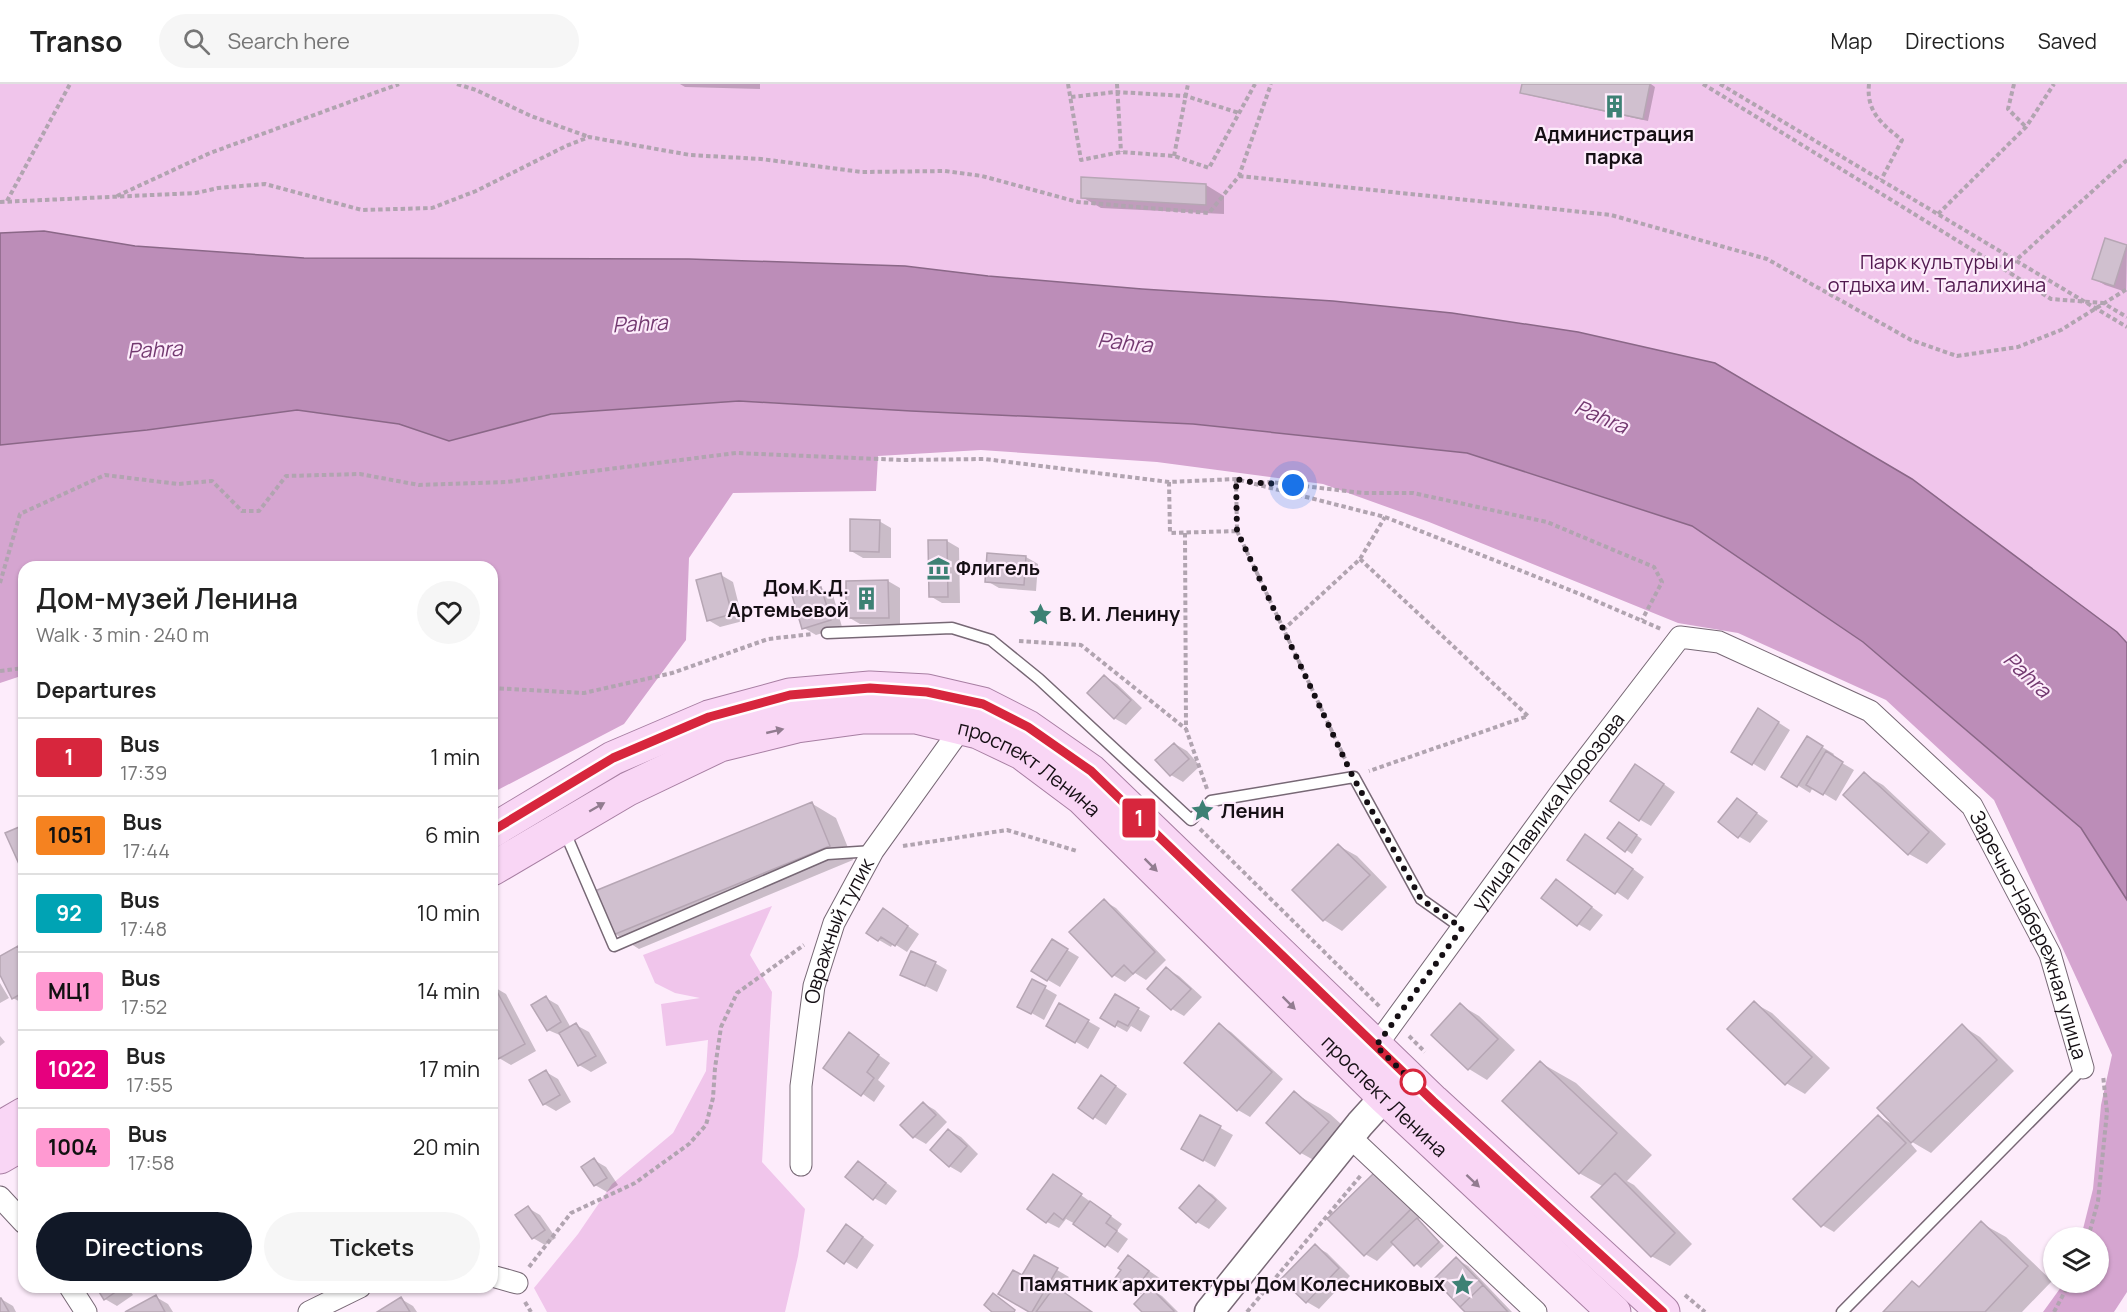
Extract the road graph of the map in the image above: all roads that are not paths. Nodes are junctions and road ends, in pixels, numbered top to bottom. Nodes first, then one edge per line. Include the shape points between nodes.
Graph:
1 (827, 633) road end
2 (1680, 637) joint
3 (962, 727) junction
4 (498, 827) edge
5 (563, 827) junction
6 (873, 851) junction
7 (498, 865) edge
8 (1462, 928) junction
9 (1385, 1034) junction
10 (2081, 1061) joint
11 (1395, 1086) junction
12 (18, 1118) edge
13 (0, 1128) edge
14 (1350, 1137) junction
15 (18, 1146) edge
16 (0, 1157) edge
17 (801, 1165) dead end
18 (0, 1197) edge
19 (18, 1216) edge
20 (498, 1278) edge
21 (516, 1283) road end
22 (74, 1293) edge
23 (348, 1293) edge
24 (86, 1312) edge
25 (309, 1312) edge
26 (1209, 1312) edge
27 (1536, 1312) edge
28 (1614, 1312) edge
29 (1663, 1312) edge
30 (1842, 1312) edge

1 - 8 lane via 952,628 991,640 1039,679 1191,820 1211,801 1353,777 1421,899
2 - 8 street, улица Павлика Морозова
2 - 10 street, Заречно-Набережная улица via 1719,642 1870,711 1972,806 2050,954
5 -> 3 main road, проспект Ленина via 628,789 720,745 797,726 863,717 916,717
3 - 6 street, Овражный тупик
3 -> 11 main road, проспект Ленина via 1022,753 1083,798
4 - 9 main road, проспект Ленина via 613,758 709,717 790,695 870,688 927,692 983,704 1028,727 1091,771
5 - 6 lane via 614,946 827,854
5 - 7 main road, проспект Ленина
6 - 17 street, Овражный тупик via 834,923 814,986 801,1086
8 - 9 street, улица Павлика Морозова
9 - 11 main road, проспект Ленина
10 - 30 lane, Заречно-Набережная улица
11 - 14 street
11 -> 28 main road, проспект Ленина
11 - 29 main road, проспект Ленина
12 - 13 main road
14 - 26 street
14 - 27 street
15 - 16 main road
18 - 19 street
20 - 21 street
22 - 24 street
23 - 25 street

